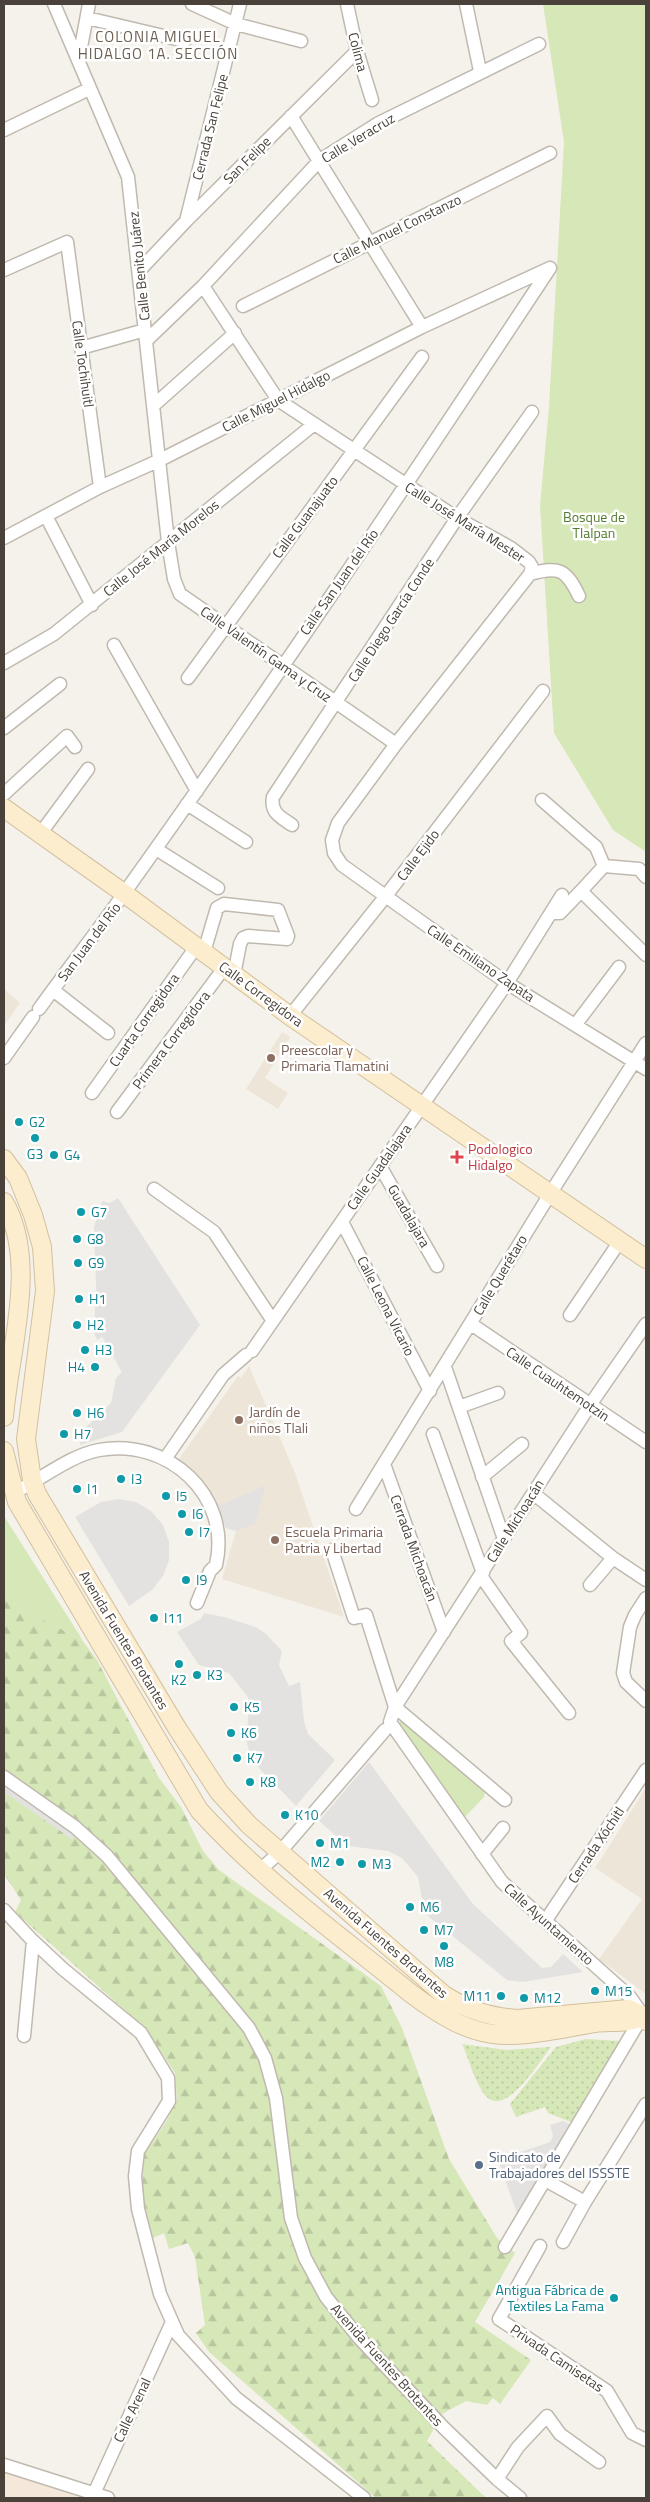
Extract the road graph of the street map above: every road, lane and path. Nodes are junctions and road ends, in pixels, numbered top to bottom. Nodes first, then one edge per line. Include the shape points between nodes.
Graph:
1 (54, 4) edge
2 (89, 4) edge
3 (192, 4) edge
4 (240, 4) edge
5 (347, 4) edge
6 (466, 4) edge
7 (87, 18) junction
8 (236, 24) junction
9 (185, 41) dead end
10 (301, 41) dead end
11 (539, 44) dead end
12 (357, 51) junction
13 (77, 58) junction
14 (480, 71) junction
15 (89, 89) junction
16 (372, 100) dead end
17 (291, 116) junction
18 (4, 130) edge
19 (550, 153) dead end
20 (320, 160) junction
21 (186, 221) junction
22 (369, 242) junction
23 (550, 268) joint
24 (4, 270) edge
25 (139, 272) junction
26 (202, 286) junction
27 (243, 306) dead end
28 (422, 327) junction
29 (235, 333) junction
30 (146, 335) junction
31 (81, 348) junction
32 (422, 357) dead end
33 (278, 400) junction
34 (154, 406) junction
35 (532, 412) dead end
36 (313, 425) junction
37 (354, 452) junction
38 (160, 460) junction
39 (406, 485) junction
40 (100, 487) junction
41 (46, 516) junction
42 (457, 518) junction
43 (4, 538) edge
44 (168, 542) junction
45 (530, 574) junction
46 (579, 596) dead end
47 (92, 605) junction
48 (225, 626) junction
49 (114, 645) dead end
50 (4, 663) edge
51 (282, 665) junction
52 (188, 678) dead end
53 (60, 684) dead end
54 (543, 691) dead end
55 (336, 703) junction
56 (4, 728) edge
57 (396, 744) junction
58 (75, 747) dead end
59 (88, 769) dead end
60 (196, 790) junction
61 (4, 794) edge
62 (542, 800) dead end
63 (187, 804) junction
64 (4, 808) edge
65 (292, 825) dead end
66 (40, 834) junction
67 (332, 840) joint
68 (246, 842) dead end
69 (156, 849) junction
70 (604, 866) junction
71 (646, 877) edge
72 (218, 888) dead end
73 (581, 891) junction
74 (125, 894) junction
75 (562, 895) dead end
76 (385, 897) junction
77 (551, 913) junction
78 (200, 949) junction
79 (646, 954) edge
80 (619, 967) dead end
81 (229, 971) junction
82 (507, 983) junction
83 (52, 990) junction
84 (290, 1016) junction
85 (576, 1024) junction
86 (108, 1033) dead end
87 (646, 1043) edge
88 (4, 1058) edge
89 (634, 1060) junction
90 (646, 1069) edge
91 (92, 1093) dead end
92 (421, 1107) junction
93 (117, 1112) dead end
94 (4, 1159) edge
95 (380, 1166) junction
96 (154, 1189) dead end
97 (550, 1194) junction
98 (4, 1202) edge
99 (342, 1222) junction
100 (620, 1241) junction
101 (646, 1258) edge
102 (438, 1266) dead end
103 (570, 1315) dead end
104 (273, 1321) junction
105 (471, 1324) junction
106 (646, 1324) edge
107 (445, 1367) junction
108 (430, 1391) junction
109 (498, 1393) dead end
110 (590, 1405) junction
111 (459, 1407) junction
112 (4, 1417) edge
113 (433, 1434) dead end
114 (646, 1442) edge
115 (522, 1444) dead end
116 (4, 1451) edge
117 (165, 1459) junction
118 (384, 1464) junction
119 (482, 1477) junction
120 (33, 1484) junction
121 (13, 1493) junction
122 (533, 1493) junction
123 (356, 1509) dead end
124 (504, 1539) junction
125 (332, 1550) dead end
126 (613, 1558) junction
127 (482, 1575) junction
128 (646, 1580) edge
129 (590, 1585) dead end
130 (646, 1598) edge
131 (197, 1603) dead end
132 (444, 1632) junction
133 (646, 1701) edge
134 (395, 1707) junction
135 (569, 1713) dead end
136 (387, 1726) junction
137 (646, 1770) edge
138 (4, 1777) edge
139 (505, 1800) dead end
140 (503, 1828) dead end
141 (280, 1852) junction
142 (482, 1854) junction
143 (260, 1870) junction
144 (4, 1910) edge
145 (546, 1920) junction
146 (33, 1941) junction
147 (436, 1988) junction
148 (424, 2003) junction
149 (645, 2016) edge
150 (24, 2036) dead end
151 (646, 2104) edge
152 (546, 2180) junction
153 (585, 2202) junction
154 (563, 2242) dead end
155 (540, 2246) dead end
156 (505, 2247) dead end
157 (172, 2322) junction
158 (646, 2440) edge
159 (598, 2462) dead end
160 (4, 2465) edge
161 (497, 2479) junction
162 (93, 2496) edge
163 (108, 2498) edge
164 (364, 2498) edge
165 (520, 2498) edge

1 - 13 street, Calle Benito Juárez
2 - 7 street
3 - 8 street
4 - 8 street, Cerrada San Felipe
5 - 12 street, Colima
6 - 14 street
7 - 9 street
7 - 13 street
8 - 10 street
8 - 21 street, Cerrada San Felipe
11 - 14 street, Calle Veracruz
12 - 16 street, Colima
12 - 17 street, San Felipe
13 - 15 street, Calle Benito Juárez
14 - 20 street, Calle Veracruz via 377,124
15 - 18 street
15 - 25 street, Calle Benito Juárez via 128,177
17 - 20 street
17 - 21 street, San Felipe
19 - 22 street, Calle Manuel Constanzo
20 - 22 street
20 - 26 street, Calle Veracruz
21 - 25 street, San Felipe
22 - 27 street, Calle Manuel Constanzo
22 - 28 street
23 - 28 street, Calle Miguel Hidalgo
23 - 39 street, Calle San Juan del Río
24 - 31 street, Calle Tochihuitl via 67,242
25 - 30 street, Calle Benito Juárez
26 - 29 street, Calle José María Mester
26 - 30 street, Calle Veracruz
28 - 33 street, Calle Miguel Hidalgo
29 - 33 street, Calle José María Mester
29 - 34 street
30 - 31 street
30 - 34 street, Calle Benito Juárez
31 - 40 street, Calle Tochihuitl
32 - 37 street, Calle Guanajuato
33 - 36 street, Calle José María Mester
33 - 38 street, Calle Miguel Hidalgo
34 - 38 street, Calle Benito Juárez
35 - 42 street, Calle Diego García Conde
36 - 37 street, Calle José María Mester
36 - 44 street, Calle José María Morelos
37 - 39 street, Calle José María Mester
37 - 48 street, Calle Guanajuato
38 - 40 street, Calle Miguel Hidalgo
38 - 44 street, Calle Benito Juárez
39 - 42 street, Calle José María Mester
39 - 51 street, Calle San Juan del Río
40 - 41 street, Calle Miguel Hidalgo
41 - 43 street, Calle Miguel Hidalgo
41 - 47 street
42 - 45 street, Calle José María Mester via 511,548 529,562 532,567
42 - 55 street, Calle Diego García Conde
44 - 47 street, Calle José María Morelos
44 - 48 street, Calle Valentín Gama y Cruz via 180,594
45 - 46 street via 544,570 563,572
45 - 57 street, Calle José María Mester
47 - 50 street, Calle José María Morelos via 54,634
48 - 51 street, Calle Valentín Gama y Cruz
48 - 52 street, Calle Guanajuato
49 - 60 street
51 - 55 street, Calle Valentín Gama y Cruz
51 - 60 street, Calle San Juan del Río
53 - 56 street
54 - 76 street, Calle Ejido
55 - 57 street, Calle Valentín Gama y Cruz
55 - 65 street, Calle Diego García Conde via 272,797 275,813
57 - 67 street, Calle José María Mester via 338,823
58 - 61 street via 67,736
59 - 66 street
60 - 63 street, Calle San Juan del Río
62 - 70 street via 596,847
63 - 68 street
63 - 69 street, Calle San Juan del Río
64 - 66 street, Calle Corregidora
66 - 74 street, Calle Corregidora
67 - 76 street, Calle Emiliano Zapata via 334,853 342,865
69 - 72 street
69 - 74 street, Calle San Juan del Río
70 - 71 street via 639,870
70 - 73 street
73 - 77 street via 560,913
73 - 79 street
74 - 78 street, Calle Corregidora
74 - 83 street, San Juan del Río
75 - 77 street, Calle Guadalajara
76 - 82 street, Calle Emiliano Zapata
76 - 84 street, Calle Ejido
77 - 82 street, Calle Guadalajara
78 - 81 street, Calle Corregidora
78 - 81 street, Cuarta Corregidora via 217,908 224,904 278,910 287,939 243,938
78 - 91 street, Cuarta Corregidora
80 - 85 street
81 - 84 street, Calle Corregidora
81 - 93 street, Primera Corregidora
82 - 85 street, Calle Emiliano Zapata
82 - 92 street, Calle Guadalajara
83 - 86 street, San Juan del Río
83 - 88 street, San Juan del Río
84 - 92 street, Calle Corregidora
85 - 89 street, Calle Emiliano Zapata
87 - 89 street, Calle Querétaro
89 - 90 street, Calle Emiliano Zapata
89 - 97 street, Calle Querétaro
92 - 95 street, Calle Guadalajara
92 - 97 street, Calle Corregidora
94 - 120 street, Avenida Fuentes Brotantes via 18,1178 42,1247 45,1292 26,1439
95 - 99 street, Calle Guadalajara
95 - 102 street, Guadalajara
96 - 104 street via 214,1232
97 - 100 street, Calle Corregidora
97 - 105 street, Calle Querétaro
98 - 112 street via 16,1236 20,1285
99 - 104 street, Calle Guadalajara
99 - 108 street, Calle Leona Vicario
100 - 101 street, Calle Corregidora
100 - 103 street
104 - 117 street, Calle Guadalajara via 249,1353 223,1375
105 - 107 street, Calle Querétaro
105 - 110 street, Calle Cuauhtemotzin
106 - 110 street, Calle Michoacán
107 - 108 street, Calle Querétaro
107 - 111 street
108 - 118 street, Calle Querétaro
109 - 111 street
110 - 114 street, Calle Cuauhtemotzin
110 - 122 street, Calle Michoacán
111 - 119 street
113 - 127 street
115 - 119 street
116 - 121 street, Avenida Fuentes Brotantes
117 - 120 street via 137,1450 99,1450 74,1460
117 - 131 street via 200,1487 218,1524 220,1542 216,1565 210,1571
118 - 123 street, Calle Querétaro
118 - 132 street, Cerrada Michoacán
119 - 124 street
120 - 121 street
120 - 141 street, Avenida Fuentes Brotantes via 62,1538 204,1772 233,1810
121 - 143 street, Avenida Fuentes Brotantes via 76,1606 199,1810
122 - 124 street, Calle Michoacán
122 - 126 street
124 - 127 street, Calle Michoacán
125 - 134 street via 354,1618 366,1615
126 - 128 street
126 - 129 street
127 - 132 street, Calle Michoacán
127 - 135 street via 521,1633 511,1641
130 - 133 street via 630,1627 623,1673 626,1682
132 - 134 street, Calle Michoacán
134 - 136 street, Calle Michoacán
134 - 139 street
136 - 141 street, Calle Michoacán
136 - 142 street, Calle Ayuntamiento
137 - 145 street, Cerrada Xóchitl
138 - 161 street, Avenida Fuentes Brotantes via 75,1827 107,1856 249,2028 266,2058 276,2098 291,2218 305,2258 326,2297 360,2339
140 - 142 street
141 - 143 street, Calle Michoacán
141 - 147 street, Avenida Fuentes Brotantes
142 - 145 street, Calle Ayuntamiento via 502,1882
143 - 148 street, Avenida Fuentes Brotantes
144 - 146 street
145 - 149 street, Calle Ayuntamiento
146 - 150 street
146 - 157 street via 142,2033 168,2078 169,2101 138,2151 135,2176 140,2219 160,2294
147 - 148 street
147 - 149 street, Avenida Fuentes Brotantes via 463,2007 498,2018 620,2009
148 - 149 street, Avenida Fuentes Brotantes via 460,2026 507,2036 630,2021
149 - 152 street
151 - 153 street
152 - 153 street
152 - 156 street
153 - 154 street
155 - 158 street, Privada Camisetas via 499,2319 607,2391 632,2433
157 - 162 street, Calle Arenal
157 - 164 street via 178,2335 236,2398
159 - 161 street via 560,2434 547,2416 518,2447
160 - 162 street
161 - 165 street, Avenida Fuentes Brotantes
162 - 163 street

